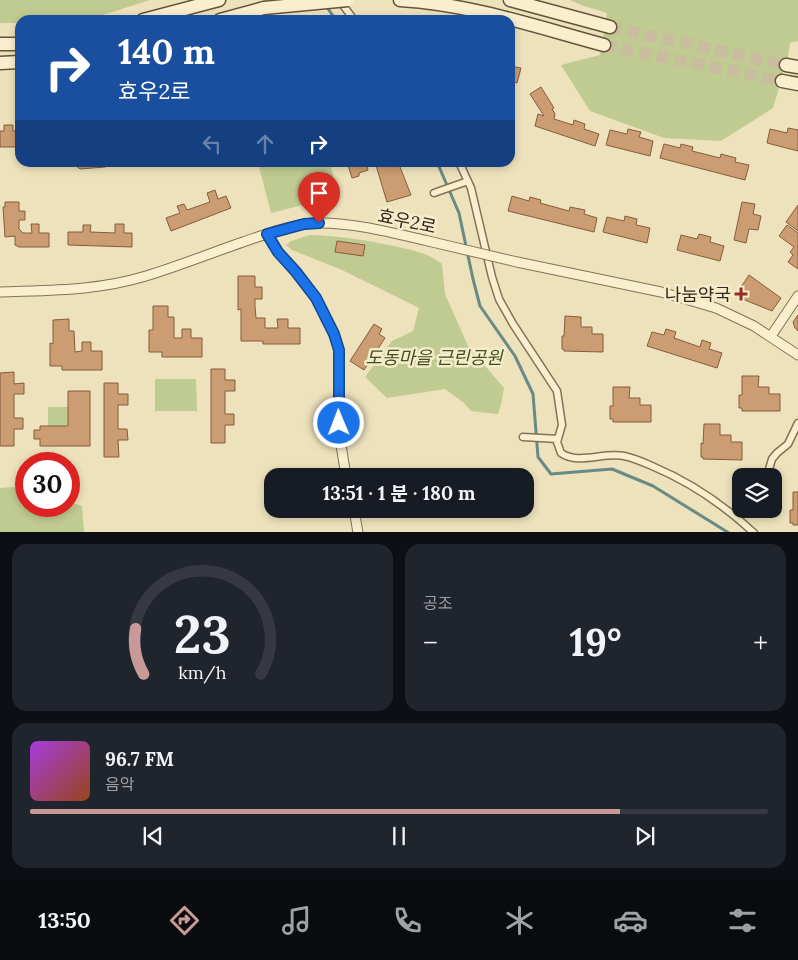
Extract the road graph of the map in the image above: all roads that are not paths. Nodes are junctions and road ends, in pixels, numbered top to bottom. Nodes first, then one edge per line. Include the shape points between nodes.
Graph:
1 (219, 0) edge
2 (339, 0) edge
3 (348, 0) edge
4 (400, 0) edge
5 (510, 0) edge
6 (477, 5) edge
7 (162, 15) edge
8 (238, 15) edge
9 (350, 15) edge
10 (509, 15) edge
11 (515, 17) edge
12 (610, 27) tunnel mouth
13 (0, 44) edge
14 (15, 44) edge
15 (604, 45) tunnel mouth
16 (0, 62) edge
17 (15, 62) edge
18 (782, 81) tunnel mouth
19 (798, 84) edge
20 (460, 167) edge
21 (464, 182) junction
22 (436, 192) dead end
23 (267, 234) junction
24 (0, 292) edge
25 (798, 296) edge
26 (771, 336) junction
27 (798, 355) edge
28 (798, 422) edge
29 (526, 437) dead end
30 (558, 439) junction
31 (345, 468) edge
32 (769, 468) edge
33 (732, 512) edge
34 (356, 518) edge
35 (739, 518) edge
36 (358, 532) edge
37 (754, 532) edge

1 - 7 main road
2 - 9 street
3 - 8 main road, bridge via 264,8
4 - 6 main road
5 - 12 main road
6 - 10 main road
11 - 15 main road
13 - 14 main road
16 - 17 main road
18 - 19 main road
20 - 21 street
21 - 22 street
21 - 30 street via 471,188 499,299 557,391 562,425
23 - 24 street, 효우2로 via 113,285 82,290
23 - 26 street, 효우2로, bridge via 319,223 382,231 661,292 716,308
23 - 31 street via 316,298 334,334 339,350 340,439
25 - 26 street
26 - 27 street, 효우2로
28 - 32 street via 788,444 772,459
29 - 30 street
30 - 33 street via 558,448 566,456 609,454 638,460 670,474
34 - 36 street
35 - 37 street

